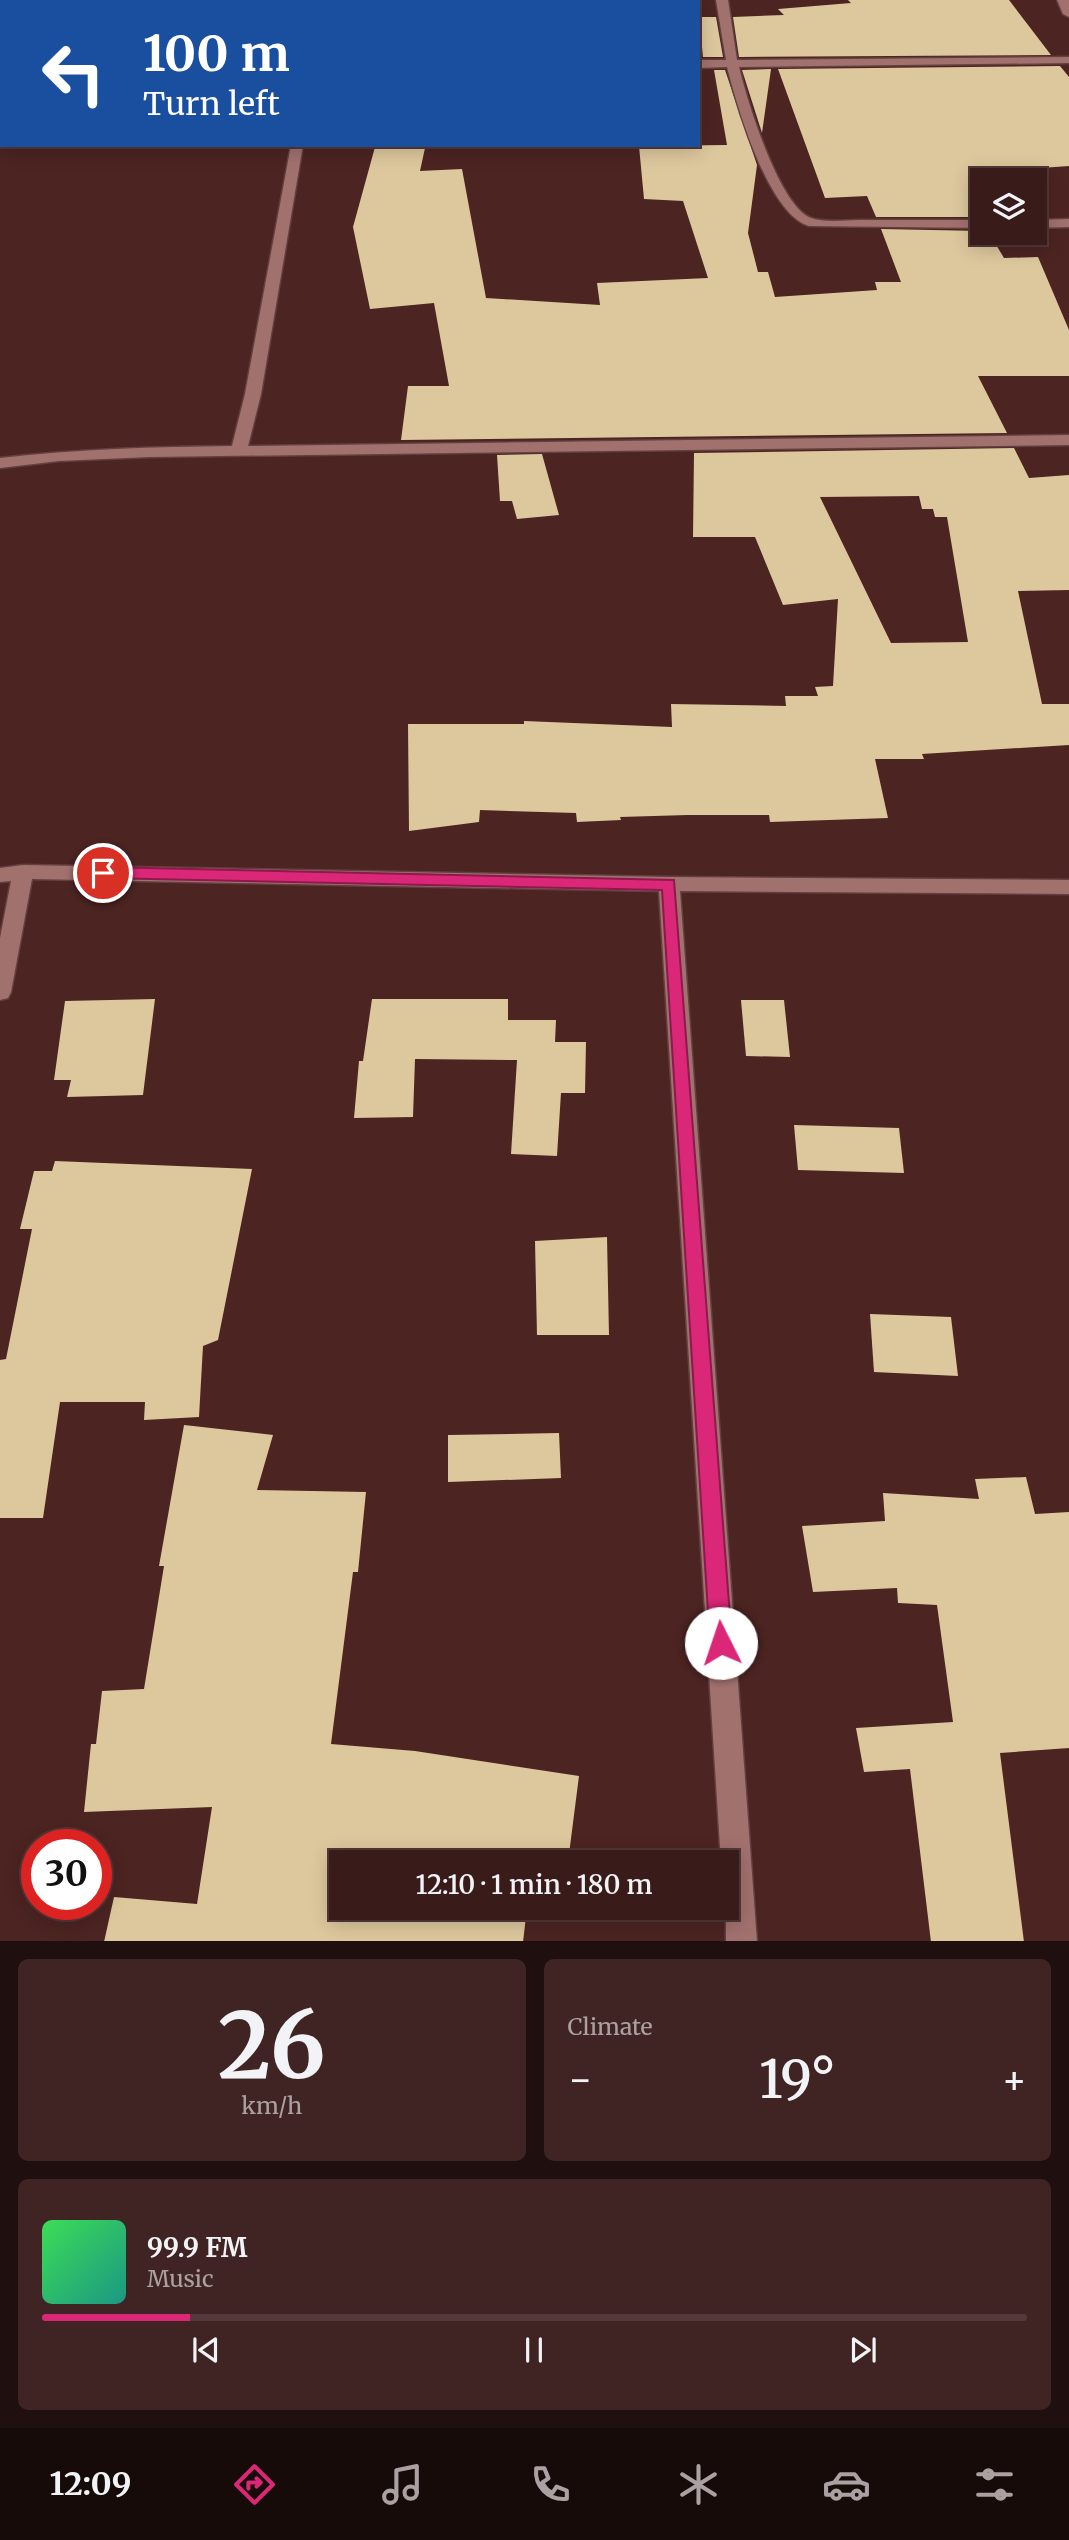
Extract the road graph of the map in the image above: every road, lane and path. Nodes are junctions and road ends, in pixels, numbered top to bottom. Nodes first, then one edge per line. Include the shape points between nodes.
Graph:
1 (722, 0) edge
2 (1063, 0) edge
3 (1069, 13) edge
4 (1069, 60) edge
5 (700, 64) edge
6 (732, 64) junction
7 (297, 147) edge
8 (1047, 223) edge
9 (1069, 223) edge
10 (970, 224) edge
11 (1069, 440) edge
12 (239, 451) junction
13 (0, 463) edge
14 (23, 872) junction
15 (0, 875) edge
16 (669, 884) junction
17 (1069, 887) edge
18 (0, 992) edge
19 (742, 1941) edge

1 - 6 street
2 - 3 street
4 - 6 street
5 - 6 street
6 - 10 street via 744,111 793,212 809,222
7 - 12 street
8 - 9 street
11 - 12 street
12 - 13 street
14 - 15 street
14 - 16 street
14 - 18 street
16 - 17 street
16 - 19 street

